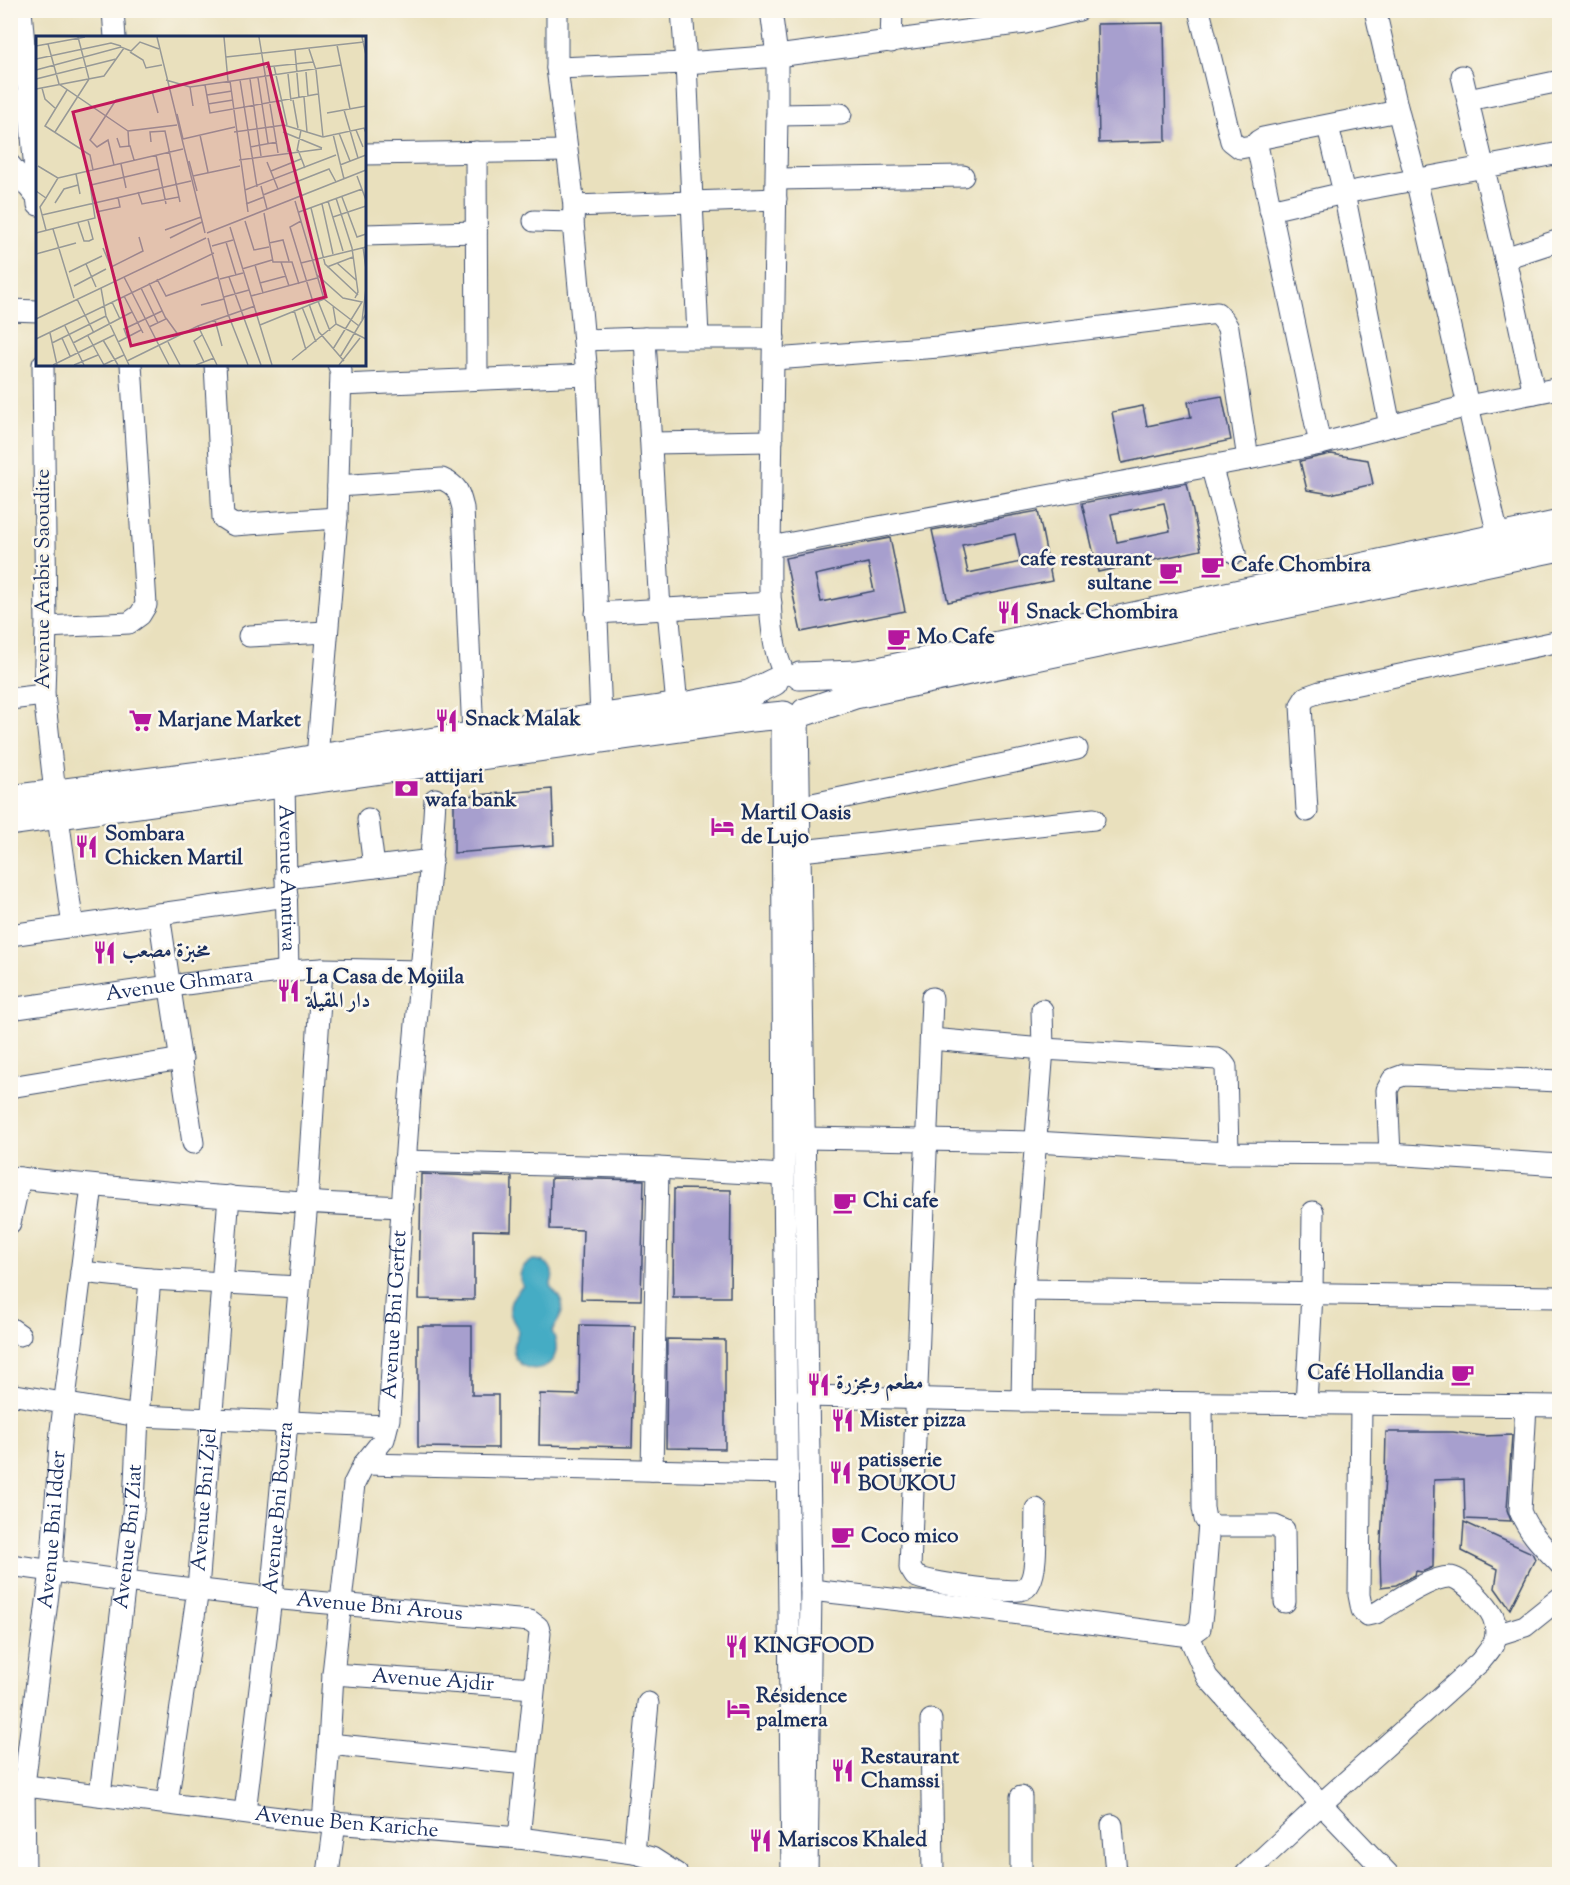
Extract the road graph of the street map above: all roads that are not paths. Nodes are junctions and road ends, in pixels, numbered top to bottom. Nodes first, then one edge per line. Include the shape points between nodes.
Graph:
1 (21, 10) edge
2 (113, 10) edge
3 (557, 10) edge
4 (682, 10) edge
5 (771, 10) edge
6 (892, 10) edge
7 (1079, 10) edge
8 (1199, 10) edge
9 (1376, 10) edge
10 (1024, 17) edge
11 (115, 36) edge
12 (891, 42) junction
13 (777, 56) junction
14 (686, 63) junction
15 (557, 68) junction
16 (1462, 76) dead end
17 (1560, 81) edge
18 (1468, 100) junction
19 (1398, 111) junction
20 (841, 114) dead end
21 (777, 115) junction
22 (1328, 126) junction
23 (1257, 145) junction
24 (566, 151) junction
25 (476, 152) junction
26 (1560, 153) edge
27 (366, 154) edge
28 (10, 165) edge
29 (35, 166) edge
30 (1483, 166) junction
31 (963, 176) dead end
32 (1416, 179) junction
33 (36, 184) edge
34 (776, 189) junction
35 (1344, 193) junction
36 (36, 200) edge
37 (693, 202) junction
38 (1270, 210) junction
39 (574, 214) junction
40 (534, 221) dead end
41 (476, 232) junction
42 (366, 235) edge
43 (1560, 240) edge
44 (1505, 258) junction
45 (10, 310) edge
46 (36, 311) edge
47 (645, 338) junction
48 (698, 338) junction
49 (774, 338) junction
50 (584, 340) junction
51 (774, 359) junction
52 (43, 366) edge
53 (131, 366) edge
54 (215, 366) edge
55 (339, 375) edge
56 (587, 375) junction
57 (477, 379) junction
58 (1560, 388) edge
59 (1534, 393) junction
60 (1468, 406) junction
61 (1390, 426) junction
62 (772, 441) junction
63 (652, 443) junction
64 (1320, 444) junction
65 (1248, 459) junction
66 (1211, 465) junction
67 (338, 486) junction
68 (337, 518) junction
69 (1560, 524) edge
70 (1498, 536) junction
71 (770, 547) junction
72 (1560, 547) edge
73 (1235, 553) dead end
74 (771, 603) junction
75 (664, 609) junction
76 (596, 613) junction
77 (46, 627) junction
78 (327, 632) junction
79 (249, 636) dead end
80 (1560, 641) edge
81 (786, 677) junction
82 (44, 695) junction
83 (10, 699) edge
84 (677, 706) junction
85 (793, 715) junction
86 (601, 717) junction
87 (473, 735) junction
88 (1077, 749) dead end
89 (317, 758) junction
90 (284, 784) junction
91 (10, 799) edge
92 (435, 799) dead end
93 (56, 805) junction
94 (798, 807) junction
95 (1306, 811) dead end
96 (368, 819) dead end
97 (1094, 819) dead end
98 (10, 822) edge
99 (801, 851) junction
100 (432, 860) junction
101 (374, 867) junction
102 (286, 887) junction
103 (159, 914) junction
104 (73, 927) junction
105 (10, 935) edge
106 (322, 969) junction
107 (288, 971) junction
108 (420, 971) junction
109 (170, 986) junction
110 (932, 998) dead end
111 (10, 1009) edge
112 (1042, 1010) dead end
113 (931, 1040) junction
114 (1043, 1049) junction
115 (182, 1059) junction
116 (1560, 1081) edge
117 (10, 1087) edge
118 (805, 1138) junction
119 (926, 1139) junction
120 (1035, 1142) junction
121 (193, 1143) dead end
122 (1228, 1153) junction
123 (1390, 1154) junction
124 (404, 1161) junction
125 (1560, 1165) edge
126 (658, 1168) junction
127 (784, 1175) junction
128 (15, 1178) edge
129 (92, 1186) junction
130 (229, 1196) junction
131 (307, 1203) junction
132 (403, 1207) junction
133 (1313, 1212) dead end
134 (10, 1223) edge
135 (81, 1272) junction
136 (150, 1279) junction
137 (222, 1283) junction
138 (299, 1287) junction
139 (1024, 1290) junction
140 (1312, 1294) junction
141 (1560, 1298) edge
142 (10, 1394) edge
143 (807, 1396) junction
144 (916, 1398) junction
145 (1022, 1401) junction
146 (1202, 1403) junction
147 (65, 1404) junction
148 (1306, 1404) junction
149 (1361, 1405) junction
150 (1526, 1406) junction
151 (1560, 1407) edge
152 (138, 1416) junction
153 (211, 1419) junction
154 (286, 1422) junction
155 (387, 1426) junction
156 (364, 1464) junction
157 (652, 1470) junction
158 (788, 1473) junction
159 (1036, 1509) dead end
160 (1209, 1523) junction
161 (1560, 1564) edge
162 (10, 1565) edge
163 (51, 1570) junction
164 (125, 1581) junction
165 (198, 1589) junction
166 (811, 1590) junction
167 (271, 1598) junction
168 (1560, 1598) edge
169 (1285, 1602) dead end
170 (340, 1603) junction
171 (1496, 1635) junction
172 (1189, 1636) junction
173 (333, 1674) junction
174 (534, 1688) junction
175 (648, 1702) dead end
176 (931, 1720) dead end
177 (329, 1744) junction
178 (526, 1764) junction
179 (17, 1784) edge
180 (100, 1795) junction
181 (1021, 1797) dead end
182 (167, 1803) junction
183 (1321, 1804) junction
184 (245, 1812) junction
185 (329, 1822) junction
186 (1112, 1825) dead end
187 (519, 1838) junction
188 (634, 1852) junction
189 (20, 1868) edge
190 (328, 1875) edge
191 (676, 1875) edge
192 (792, 1875) edge
193 (807, 1875) edge
194 (933, 1875) edge
195 (1021, 1875) edge
196 (1116, 1875) edge
197 (1246, 1875) edge
198 (1388, 1875) edge

1 - 29 street
2 - 11 street
3 - 15 street
4 - 14 street
5 - 13 street
6 - 12 street
7 - 10 street
8 - 23 street via 1231,141 1240,148
9 - 19 street
10 - 12 street
12 - 13 street
13 - 14 street
13 - 21 street
14 - 15 street
14 - 37 street
15 - 24 street
16 - 18 street
17 - 18 street
18 - 30 street
19 - 22 street
19 - 32 street
20 - 21 street
21 - 34 street
22 - 23 street via 1263,138
22 - 35 street
23 - 38 street
24 - 25 street
24 - 39 street
25 - 27 street
25 - 41 street
26 - 30 street
28 - 36 street
29 - 33 street
30 - 32 street
30 - 44 street
31 - 34 street
32 - 35 street
32 - 60 street
34 - 37 street
34 - 49 street
35 - 38 street
35 - 61 street
37 - 39 street
37 - 48 street
38 - 64 street
39 - 40 street
39 - 50 street
41 - 42 street
41 - 57 street
43 - 44 street
44 - 59 street
45 - 46 street
47 - 48 street
47 - 50 street
47 - 63 street
48 - 49 street
49 - 51 street
50 - 56 street
51 - 62 street
51 - 65 street via 939,347 1217,313 1228,328
52 - 77 street, Avenue Arabie Saoudite
53 - 77 street via 146,605 129,623
54 - 68 street via 223,518 234,525
55 - 57 street
55 - 67 street
56 - 57 street
56 - 76 street
58 - 59 street
59 - 60 street
60 - 61 street
60 - 70 street
61 - 64 street
62 - 63 street
62 - 71 street
63 - 75 street
64 - 65 street
65 - 66 street
66 - 71 street
66 - 73 street
67 - 68 street
67 - 87 street via 442,479 454,484 460,495
68 - 78 street
69 - 70 main road
70 - 81 main road via 883,670
71 - 74 street
72 - 85 main road via 855,695
74 - 75 street
74 - 81 street via 777,654
75 - 76 street
75 - 84 street
76 - 86 street
77 - 82 street, Avenue Arabie Saoudite
78 - 79 street
78 - 89 street
80 - 95 street via 1306,697 1301,705
81 - 84 main road via 749,694
81 - 85 main road via 771,688 770,701 778,712
81 - 85 main road via 810,686 812,692 810,706
82 - 83 street
82 - 93 street, Avenue Arabie Saoudite
84 - 86 main road
85 - 90 main road
85 - 94 street
85 - 127 street via 782,732
86 - 87 main road
87 - 89 main road
88 - 94 street
89 - 93 main road
90 - 93 main road
90 - 102 street, Avenue Amtiwa
91 - 93 main road
92 - 100 street, Avenue Bni Gerfet
93 - 98 main road
93 - 104 street, Avenue Arabie Saoudite
94 - 99 street
96 - 101 street
97 - 99 street
99 - 118 street
100 - 101 street
100 - 108 street, Avenue Bni Gerfet
101 - 102 street
102 - 103 street
102 - 107 street, Avenue Amtiwa
103 - 104 street
103 - 109 street
104 - 105 street
106 - 107 street, Avenue Ghmara
106 - 108 street, Avenue Ghmara
106 - 131 street, Avenue Bni Bouzra
107 - 109 street, Avenue Ghmara
108 - 124 street, Avenue Bni Gerfet
109 - 111 street, Avenue Ghmara
109 - 115 street
110 - 113 street
112 - 114 street
113 - 114 street
113 - 119 street
114 - 120 street
114 - 122 street via 1217,1059 1226,1067
115 - 117 street
115 - 121 street
116 - 123 street via 1404,1075 1393,1079 1387,1090
118 - 119 street
118 - 143 street
119 - 120 street
119 - 144 street
120 - 122 street
120 - 139 street
122 - 123 street
123 - 125 street
124 - 126 street
124 - 132 street, Avenue Bni Gerfet
126 - 127 street
126 - 157 street
127 - 158 street
128 - 129 street
128 - 134 street
129 - 130 street
129 - 135 street, Avenue Bni Idder
130 - 131 street
130 - 137 street, Avenue Bni Zjel
131 - 132 street
131 - 138 street, Avenue Bni Bouzra
132 - 155 street, Avenue Bni Gerfet
133 - 140 street
135 - 136 street
135 - 147 street, Avenue Bni Idder
136 - 137 street
136 - 152 street, Avenue Bni Ziat
137 - 138 street
137 - 153 street, Avenue Bni Zjel
138 - 154 street, Avenue Bni Bouzra
139 - 140 street
139 - 145 street
140 - 141 street
140 - 148 street
142 - 147 street
143 - 144 street
143 - 166 street
144 - 145 street
144 - 159 street via 910,1568 915,1576 930,1581 1023,1590 1034,1574
145 - 146 street
146 - 148 street
146 - 160 street via 1202,1489 1205,1519
147 - 152 street
147 - 163 street, Avenue Bni Idder
148 - 149 street
149 - 150 street
149 - 171 street via 1362,1610 1367,1615 1376,1614 1433,1580 1455,1577 1492,1616
150 - 151 street
150 - 161 street via 1520,1511 1533,1535
152 - 153 street
152 - 164 street, Avenue Bni Ziat
153 - 154 street
153 - 165 street, Avenue Bni Zjel
154 - 155 street
154 - 167 street, Avenue Bni Bouzra
155 - 156 street, Avenue Bni Gerfet via 384,1439
156 - 157 street
156 - 170 street, Avenue Bni Gerfet via 354,1484
157 - 158 street
158 - 192 street
160 - 169 street via 1230,1527 1275,1526 1284,1530
160 - 172 street via 1200,1628
162 - 163 street, Avenue Bni Arous
163 - 164 street, Avenue Bni Arous
163 - 179 street, Avenue Bni Idder
164 - 165 street, Avenue Bni Arous
164 - 180 street, Avenue Bni Ziat
165 - 167 street, Avenue Bni Arous
165 - 182 street, Avenue Bni Zjel
166 - 172 street
166 - 193 street
167 - 170 street, Avenue Bni Arous
167 - 184 street, Avenue Bni Bouzra
168 - 171 street via 1525,1626
170 - 173 street, Avenue Bni Gerfet
170 - 174 street, Avenue Bni Arous via 533,1622 540,1632
171 - 183 street via 1491,1649 1479,1662
172 - 183 street via 1207,1677
173 - 174 street, Avenue Ajdir
173 - 177 street, Avenue Bni Gerfet
174 - 178 street
175 - 188 street
176 - 194 street
177 - 178 street
177 - 185 street, Avenue Bni Gerfet
178 - 187 street
179 - 180 street, Avenue Ben Kariche
179 - 189 street, Avenue Bni Idder
180 - 182 street, Avenue Ben Kariche
181 - 195 street
182 - 184 street, Avenue Ben Kariche
183 - 197 street
183 - 198 street
184 - 185 street, Avenue Ben Kariche
185 - 187 street, Avenue Ben Kariche
185 - 190 street, Avenue Bni Gerfet
186 - 196 street
187 - 188 street, Avenue Ben Kariche
188 - 191 street, Avenue Ben Kariche

